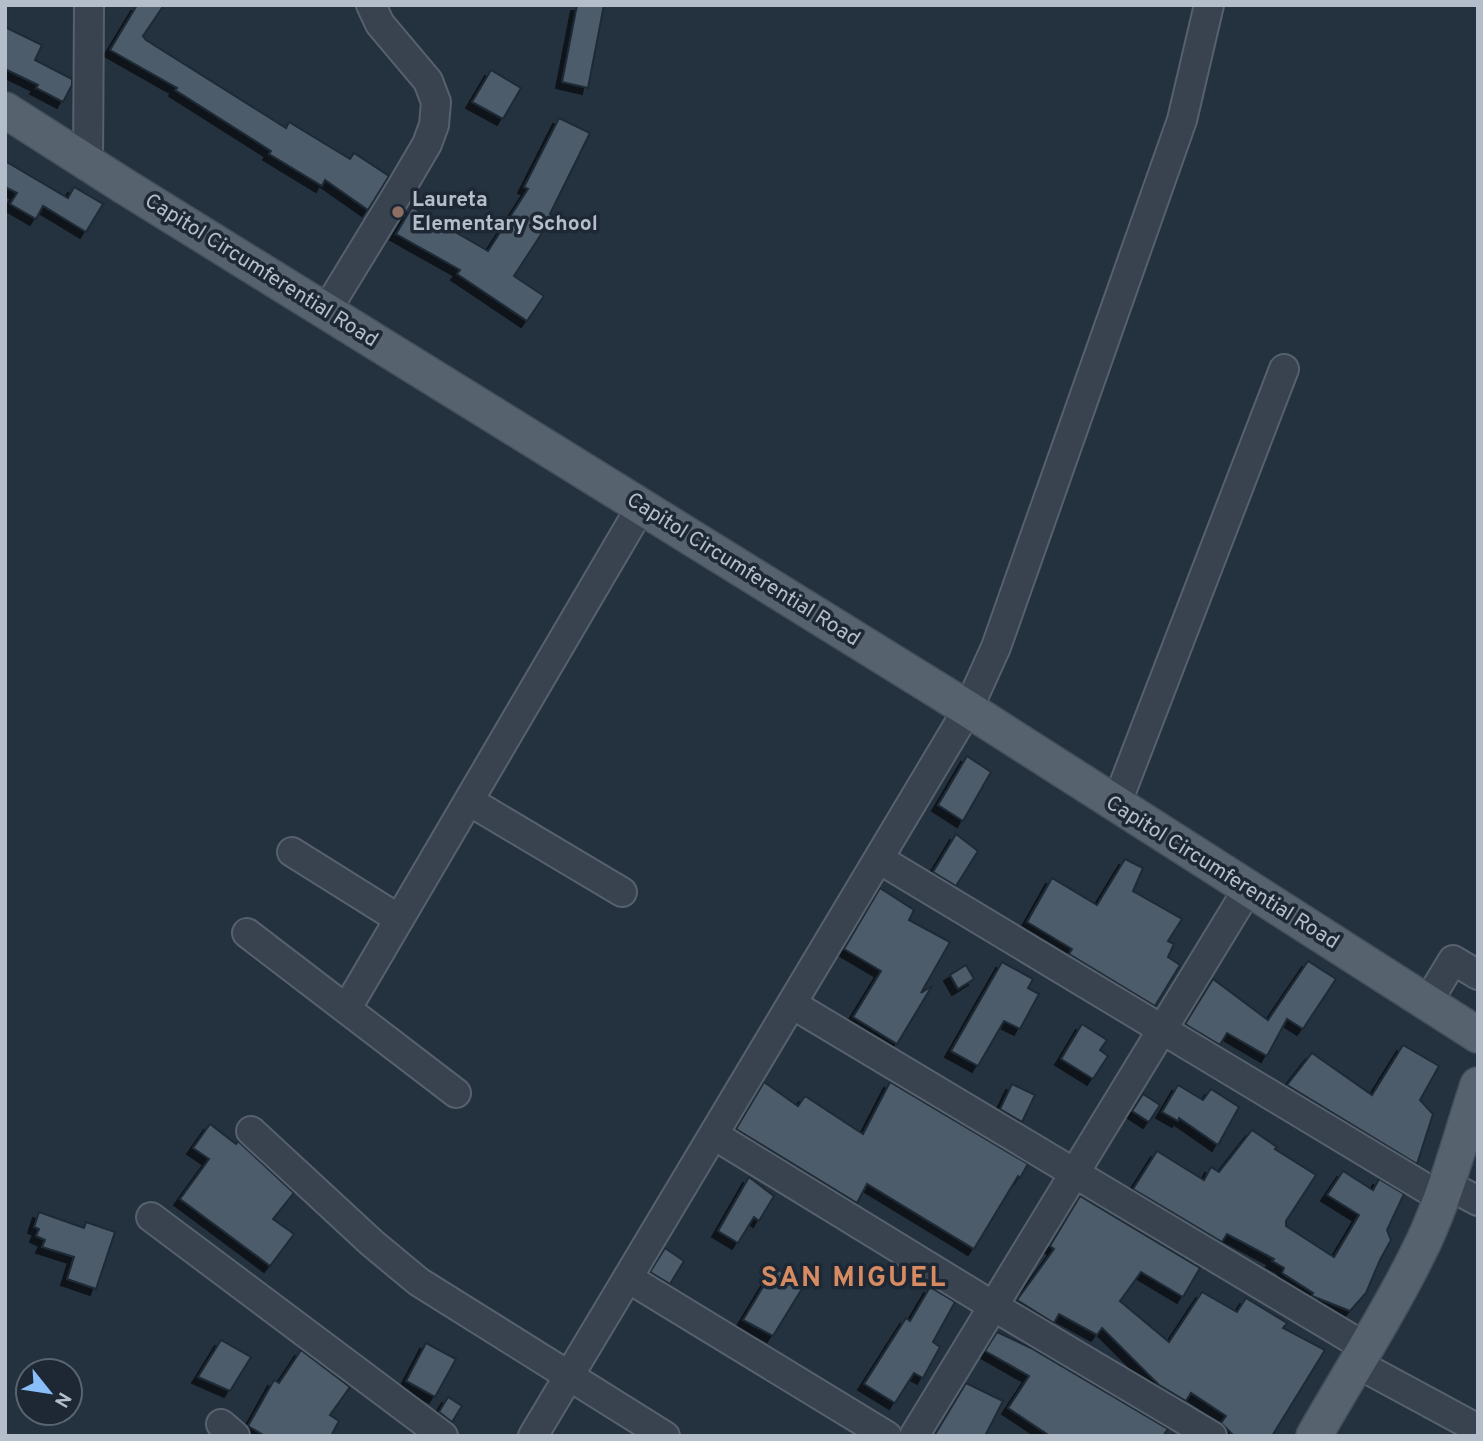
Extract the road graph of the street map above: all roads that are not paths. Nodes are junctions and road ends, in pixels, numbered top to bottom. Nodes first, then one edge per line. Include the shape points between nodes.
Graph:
1 (89, 5) edge
2 (371, 5) edge
3 (1209, 5) edge
4 (5, 110) edge
5 (88, 163) junction
6 (326, 311) junction
7 (1284, 369) dead end
8 (641, 507) junction
9 (968, 709) junction
10 (468, 801) junction
11 (1116, 805) junction
12 (292, 852) dead end
13 (879, 859) junction
14 (1248, 889) junction
15 (622, 891) dead end
16 (399, 919) junction
17 (247, 933) dead end
18 (1478, 975) edge
19 (1427, 1003) junction
20 (792, 1004) junction
21 (347, 1008) junction
22 (1162, 1030) junction
23 (1478, 1035) edge
24 (1478, 1085) edge
25 (456, 1093) dead end
26 (251, 1131) dead end
27 (713, 1135) junction
28 (1467, 1156) edge
29 (1075, 1173) junction
30 (1444, 1191) junction
31 (1478, 1201) edge
32 (151, 1217) dead end
33 (628, 1278) junction
34 (993, 1306) junction
35 (1361, 1355) junction
36 (570, 1377) junction
37 (1478, 1429) edge
38 (653, 1432) edge
39 (443, 1436) edge
40 (533, 1436) edge
41 (887, 1436) edge
42 (914, 1436) edge
43 (1212, 1436) edge
44 (1314, 1436) edge

1 - 5 street
2 - 6 street via 388,34 428,81 436,102 434,125 404,185
3 - 9 street via 1182,120 996,647
4 - 5 main road, Capitol Circumferential Road
5 - 6 main road, Capitol Circumferential Road
6 - 8 main road, Capitol Circumferential Road
7 - 11 street
8 - 9 main road, Capitol Circumferential Road
8 - 10 street
9 - 11 main road, Capitol Circumferential Road
9 - 13 street
10 - 15 street
10 - 16 street
11 - 14 main road, Capitol Circumferential Road
12 - 16 street
13 - 20 street
13 - 22 street
14 - 19 main road, Capitol Circumferential Road
14 - 22 street
16 - 21 street
17 - 21 street
18 - 19 street via 1453,960
19 - 23 main road, Capitol Circumferential Road
20 - 27 street
20 - 29 street
21 - 25 street
22 - 29 street
22 - 30 street
24 - 28 main road
26 - 36 street via 419,1282
27 - 33 street
27 - 34 street
28 - 30 main road
29 - 34 street
29 - 35 street
30 - 31 street
30 - 35 main road via 1402,1283
32 - 39 street
33 - 36 street
33 - 41 street
34 - 42 street
34 - 43 street
35 - 37 street
35 - 44 main road
36 - 38 street
36 - 40 street

